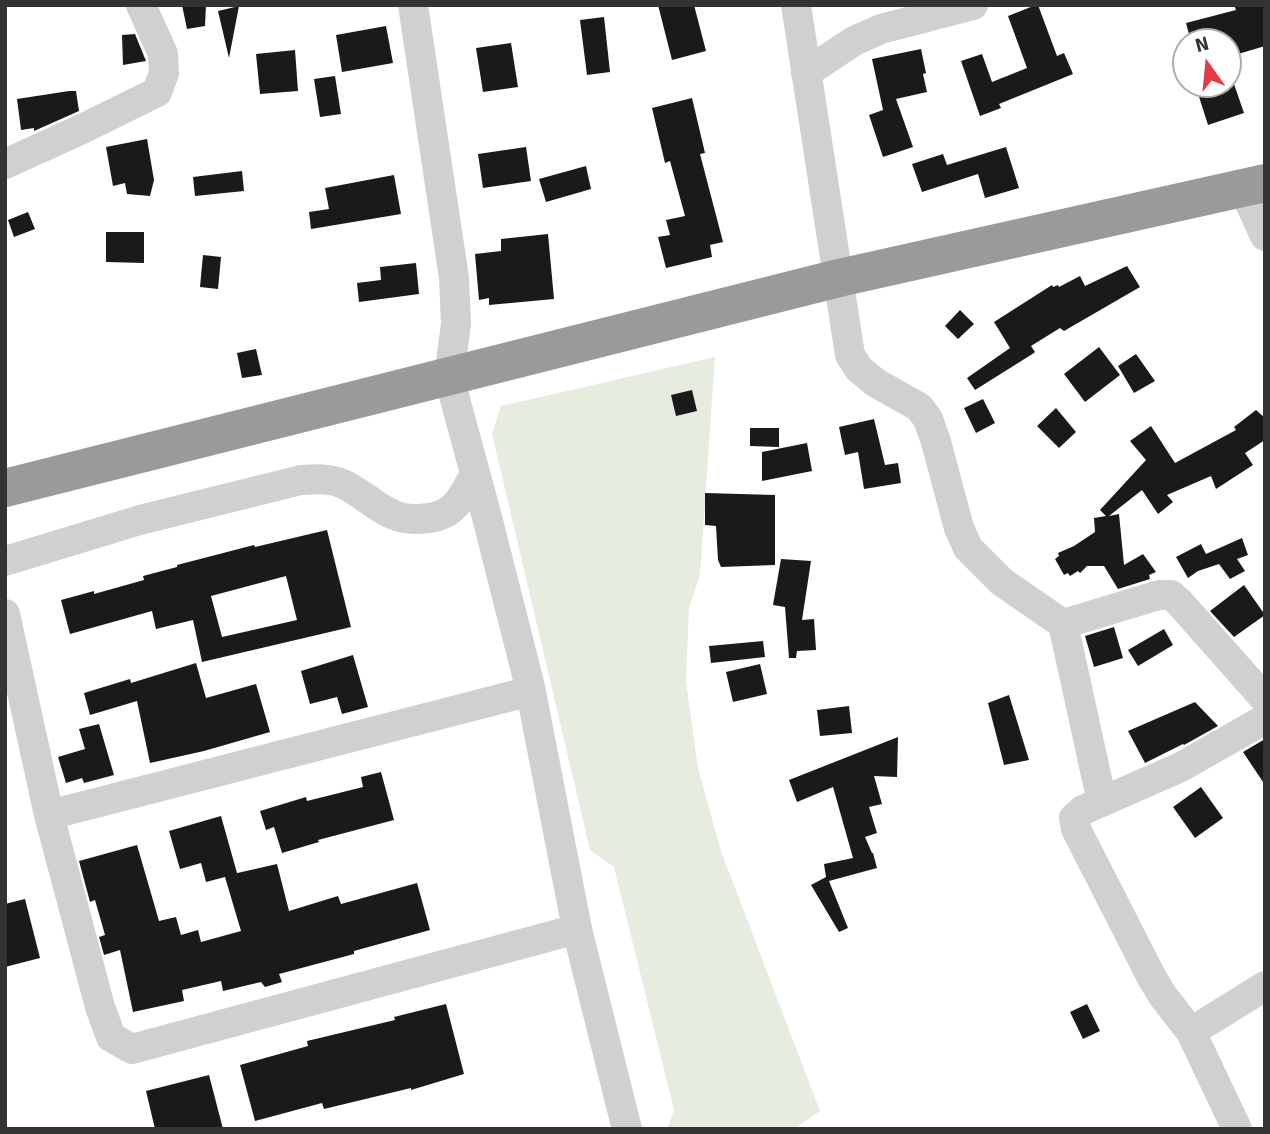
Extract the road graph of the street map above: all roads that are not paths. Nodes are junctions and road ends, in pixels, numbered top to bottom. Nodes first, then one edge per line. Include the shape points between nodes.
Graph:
1 (141, 5) edge
2 (413, 5) edge
3 (796, 5) edge
4 (973, 5) edge
5 (806, 73) junction
6 (5, 164) edge
7 (1254, 185) edge
8 (1265, 236) edge
9 (839, 278) junction
10 (449, 377) junction
11 (475, 473) junction
12 (5, 488) edge
13 (5, 561) edge
14 (5, 614) edge
15 (1063, 624) junction
16 (531, 691) junction
17 (1265, 699) edge
18 (1265, 719) edge
19 (1102, 802) junction
20 (49, 815) junction
21 (577, 929) junction
22 (1265, 986) edge
23 (1191, 1032) junction
24 (627, 1129) edge
25 (1237, 1129) edge

1 - 6 street via 163,54 164,72 157,92
2 - 10 street via 454,278 456,324
3 - 5 street
4 - 5 street via 881,29
5 - 9 street
7 - 8 street
7 - 9 highway
9 - 10 highway
9 - 15 street via 850,355 876,383 919,407 928,419 968,548 1002,582
10 - 11 street
10 - 12 highway
11 - 13 street via 446,512 427,518 410,520 394,515 343,483 301,480 140,520
11 - 16 street
14 - 20 street
15 - 17 street via 1171,595
15 - 19 street
16 - 20 street
16 - 21 street
18 - 19 street via 1181,767
19 - 23 street via 1074,818 1076,830 1152,978
20 - 21 street via 103,1017 111,1037 132,1049
21 - 24 street
22 - 23 street
23 - 25 street

